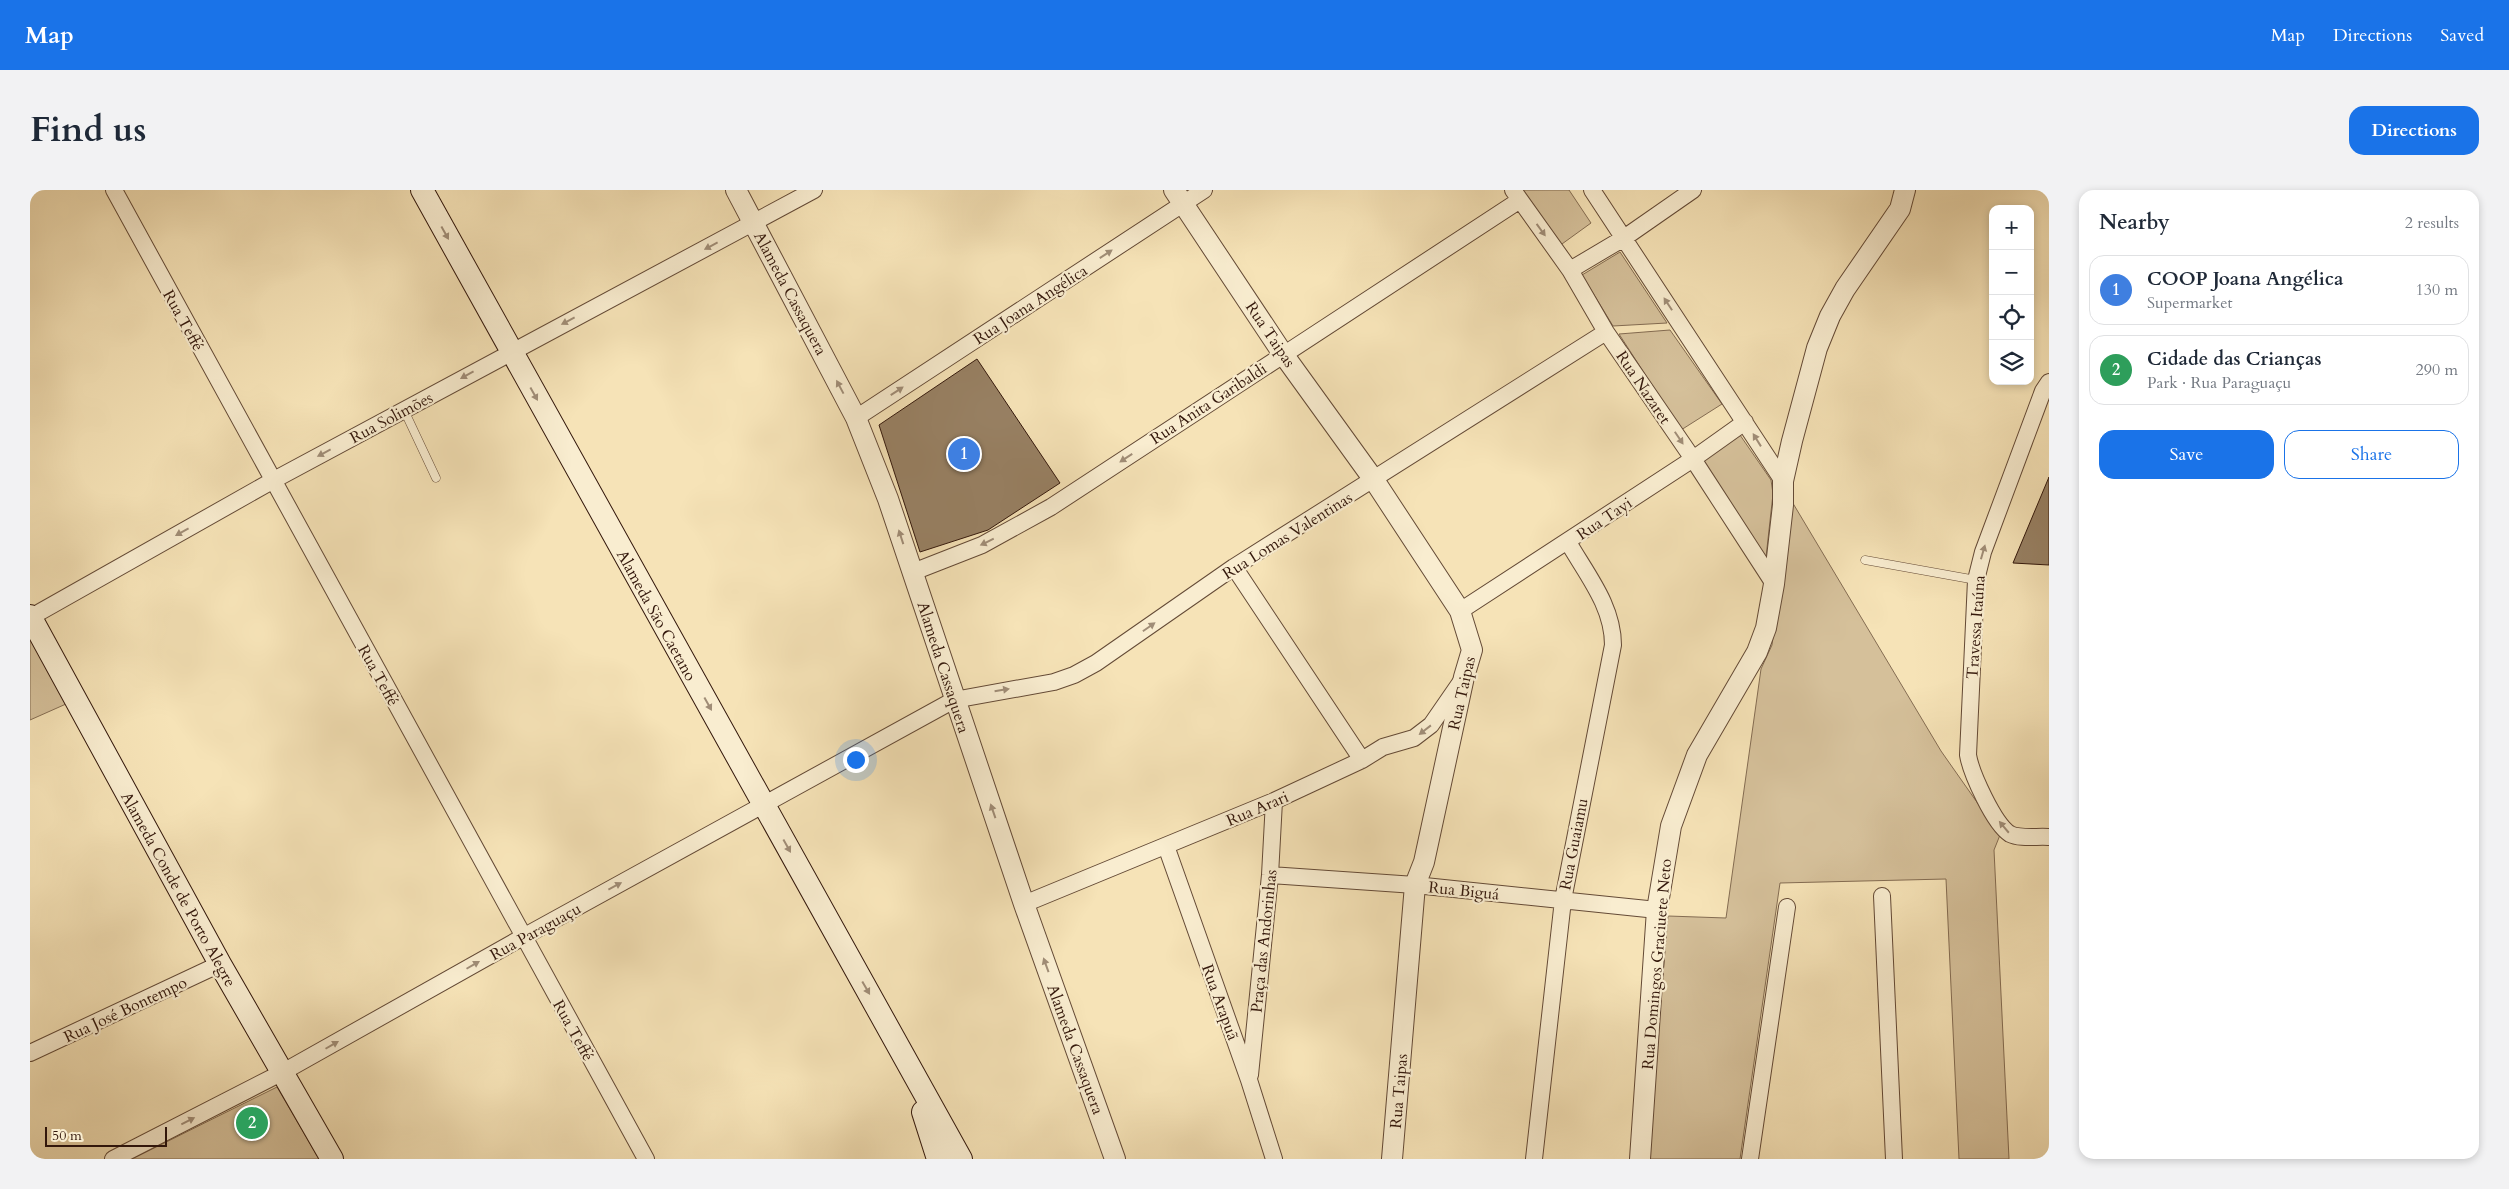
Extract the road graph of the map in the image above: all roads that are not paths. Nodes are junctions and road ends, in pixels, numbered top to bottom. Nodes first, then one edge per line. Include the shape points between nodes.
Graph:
1 (114, 190) edge
2 (422, 190) edge
3 (736, 190) edge
4 (814, 190) edge
5 (1204, 190) edge
6 (1592, 190) edge
7 (1693, 190) edge
8 (1905, 190) edge
9 (1516, 195) edge
10 (1179, 197) edge
11 (754, 223) junction
12 (1624, 238) junction
13 (1570, 270) junction
14 (1606, 332) junction
15 (510, 352) junction
16 (1283, 354) junction
17 (2049, 382) edge
18 (404, 410) junction
19 (856, 418) junction
20 (1745, 422) junction
21 (1693, 459) junction
22 (436, 478) dead end
23 (1374, 480) junction
24 (272, 481) junction
25 (1783, 482) junction
26 (1568, 542) junction
27 (1865, 560) dead end
28 (1234, 568) junction
29 (913, 572) junction
30 (1976, 580) junction
31 (1774, 584) junction
32 (1460, 611) junction
33 (30, 617) edge
34 (1464, 677) junction
35 (954, 700) junction
36 (1362, 760) junction
37 (1274, 801) junction
38 (765, 806) junction
39 (2049, 837) edge
40 (1166, 846) junction
41 (1270, 874) junction
42 (1415, 885) junction
43 (1882, 896) dead end
44 (1563, 900) junction
45 (1024, 904) junction
46 (1787, 907) dead end
47 (1657, 910) junction
48 (522, 937) junction
49 (220, 964) junction
50 (895, 1038) junction
51 (30, 1053) edge
52 (283, 1072) junction
53 (1249, 1080) junction
54 (114, 1159) edge
55 (332, 1159) edge
56 (646, 1159) edge
57 (938, 1159) edge
58 (961, 1159) edge
59 (1115, 1159) edge
60 (1274, 1159) edge
61 (1392, 1159) edge
62 (1534, 1159) edge
63 (1640, 1159) edge
64 (1750, 1159) edge
65 (1894, 1159) edge

1 - 24 street, Rua Teffé
2 -> 15 main road, Alameda São Caetano
3 - 11 street, Alameda Cassaquera
4 - 11 street, Rua Solimões
5 - 10 street, Rua Joana Angélica
6 - 12 street
7 - 12 street
8 - 25 street, Rua Domingos Graciuete Neto via 1900,209 1830,316 1806,387
9 -> 13 street, Rua Nazaret
9 - 16 street, Rua Anita Garibaldi
10 - 16 street, Rua Taipas
19 -> 10 street, Rua Joana Angélica
11 -> 15 street, Rua Solimões
19 -> 11 street, Alameda Cassaquera
12 - 13 street
20 -> 12 street
13 - 14 street, Rua Nazaret
14 -> 21 street, Rua Nazaret
14 - 23 street, Rua Lomas Valentinas
15 -> 18 street, Rua Solimões
15 -> 38 main road, Alameda São Caetano
16 - 23 street, Rua Taipas
16 -> 29 street, Rua Anita Garibaldi via 1018,527
30 -> 17 street, Travessa Itaúna via 1982,552 2043,390
18 - 22 lane
18 -> 24 street, Rua Solimões
29 -> 19 street, Alameda Cassaquera
20 - 21 street, Rua Tayi
25 -> 20 street
21 - 26 street, Rua Tayi
21 - 31 street, Rua Nazaret
23 - 28 street, Rua Lomas Valentinas
23 - 32 street, Rua Taipas
24 -> 33 street, Rua Solimões
24 - 48 street, Rua Teffé
25 - 31 street, Rua Domingos Graciuete Neto
26 - 32 street, Rua Tayi
26 - 44 street, Rua Guaiamu via 1609,612 1613,645
27 - 30 lane
35 -> 28 street, Rua Lomas Valentinas via 1054,682 1074,675
28 - 36 street
29 - 35 street, Alameda Cassaquera
39 -> 30 street, Travessa Itaúna via 2010,834 1975,782 1970,768
31 - 47 street, Rua Domingos Graciuete Neto via 1766,628 1757,652 1708,734 1683,790 1664,855
32 - 34 street, Rua Taipas via 1472,650
33 - 49 main road, Alameda Conde de Porto Alegre
34 -> 36 street, Rua Arari via 1432,725 1414,738 1383,747
34 - 42 street, Rua Taipas via 1424,862
35 - 38 street, Rua Paraguaçu
45 -> 35 street, Alameda Cassaquera
36 - 37 street, Rua Arari
37 - 40 street, Rua Arari
37 - 41 street, Praça das Andorinhas
48 -> 38 street, Rua Paraguaçu
38 -> 50 main road, Alameda São Caetano
40 - 45 street, Rua Arari
40 - 53 street, Rua Arapuã
41 - 42 street, Rua Biguá
41 - 53 street, Praça das Andorinhas
42 - 44 street, Rua Biguá
42 - 61 street, Rua Taipas
43 - 65 street
44 - 47 street, Rua Biguá
44 - 62 street, Rua Guaiamu
59 -> 45 street, Alameda Cassaquera
46 - 64 street
47 - 63 street, Rua Domingos Graciuete Neto
52 -> 48 street, Rua Paraguaçu
48 - 56 street, Rua Teffé
49 - 51 street, Rua José Bontempo
49 - 52 main road, Alameda Conde de Porto Alegre
50 - 57 main road, Alameda São Caetano
50 - 58 main road, Alameda São Caetano
54 -> 52 street, Rua Paraguaçu
52 - 55 main road, Alameda Conde de Porto Alegre
53 - 60 street, Rua Arapuã

